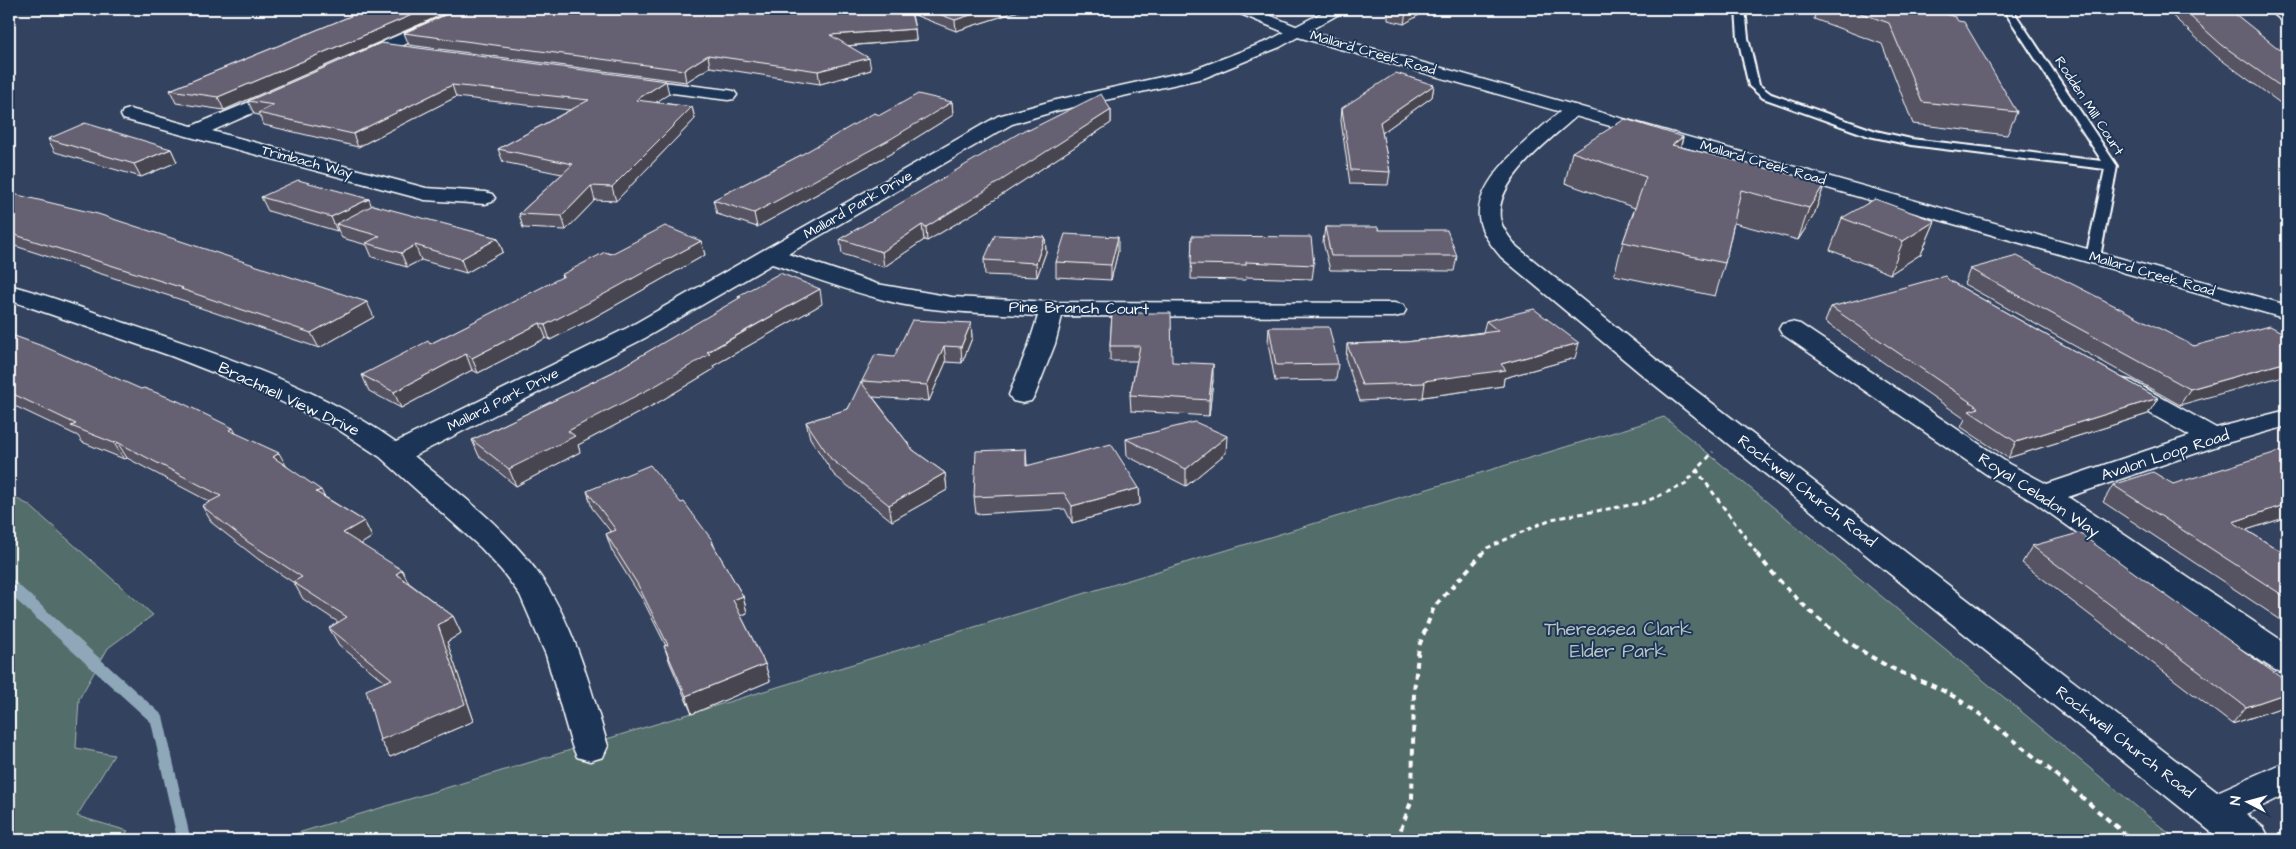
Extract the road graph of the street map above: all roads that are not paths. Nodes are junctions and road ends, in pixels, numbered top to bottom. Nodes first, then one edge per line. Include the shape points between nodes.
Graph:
1 (471, 9) edge
2 (1240, 9) edge
3 (1340, 9) edge
4 (1740, 9) edge
5 (2008, 9) edge
6 (2276, 9) edge
7 (2287, 17) edge
8 (1297, 32) junction
9 (382, 48) junction
10 (416, 53) edge
11 (337, 68) edge
12 (619, 81) edge
13 (301, 84) edge
14 (728, 95) dead end
15 (1573, 110) junction
16 (130, 114) dead end
17 (194, 132) junction
18 (2111, 166) junction
19 (485, 198) dead end
20 (771, 256) junction
21 (2093, 257) junction
22 (9, 292) edge
23 (1052, 309) junction
24 (1394, 310) dead end
25 (2287, 312) edge
26 (1791, 329) dead end
27 (2100, 374) edge
28 (1022, 395) dead end
29 (2287, 418) edge
30 (2213, 438) junction
31 (395, 454) junction
32 (2044, 495) junction
33 (2287, 661) edge
34 (590, 746) dead end
35 (2287, 776) edge
36 (2214, 811) junction
37 (2250, 840) edge

1 - 9 street
2 - 8 street, Mallard Creek Road
3 - 8 street, Mallard Park Drive
4 - 18 lane via 1754,86 1767,96 1873,134 1911,142
5 - 18 lane, Rodden Mill Court
6 - 7 street
8 - 15 street, Mallard Creek Road
8 - 20 street, Mallard Park Drive via 1265,48 1185,78 1062,103 1005,120
9 - 10 street
9 - 11 street
12 - 14 street
13 - 17 street
15 - 21 street, Mallard Creek Road
15 - 36 street, Rockwell Church Road via 1525,154 1500,182 1490,199 1489,215 1494,234 1509,252 1735,435
16 - 17 street, Trimbach Way
17 - 19 street, Trimbach Way via 425,194
18 - 21 lane, Rodden Mill Court
20 - 23 street, Pine Branch Court via 868,289 902,297 952,304
20 - 31 street, Mallard Park Drive via 636,333
21 - 25 street, Mallard Creek Road
22 - 31 street, Brachnell View Drive via 246,376 346,422
23 - 24 street, Pine Branch Court
23 - 28 street
26 - 32 street, Royal Celadon Way via 2000,470
27 - 30 street
29 - 30 street, Avalon Loop Road
30 - 32 street, Avalon Loop Road
31 - 34 street, Brachnell View Drive via 516,565 540,601 562,651
32 - 33 street, Royal Celadon Way
35 - 36 street
36 - 37 street, Rockwell Church Road

